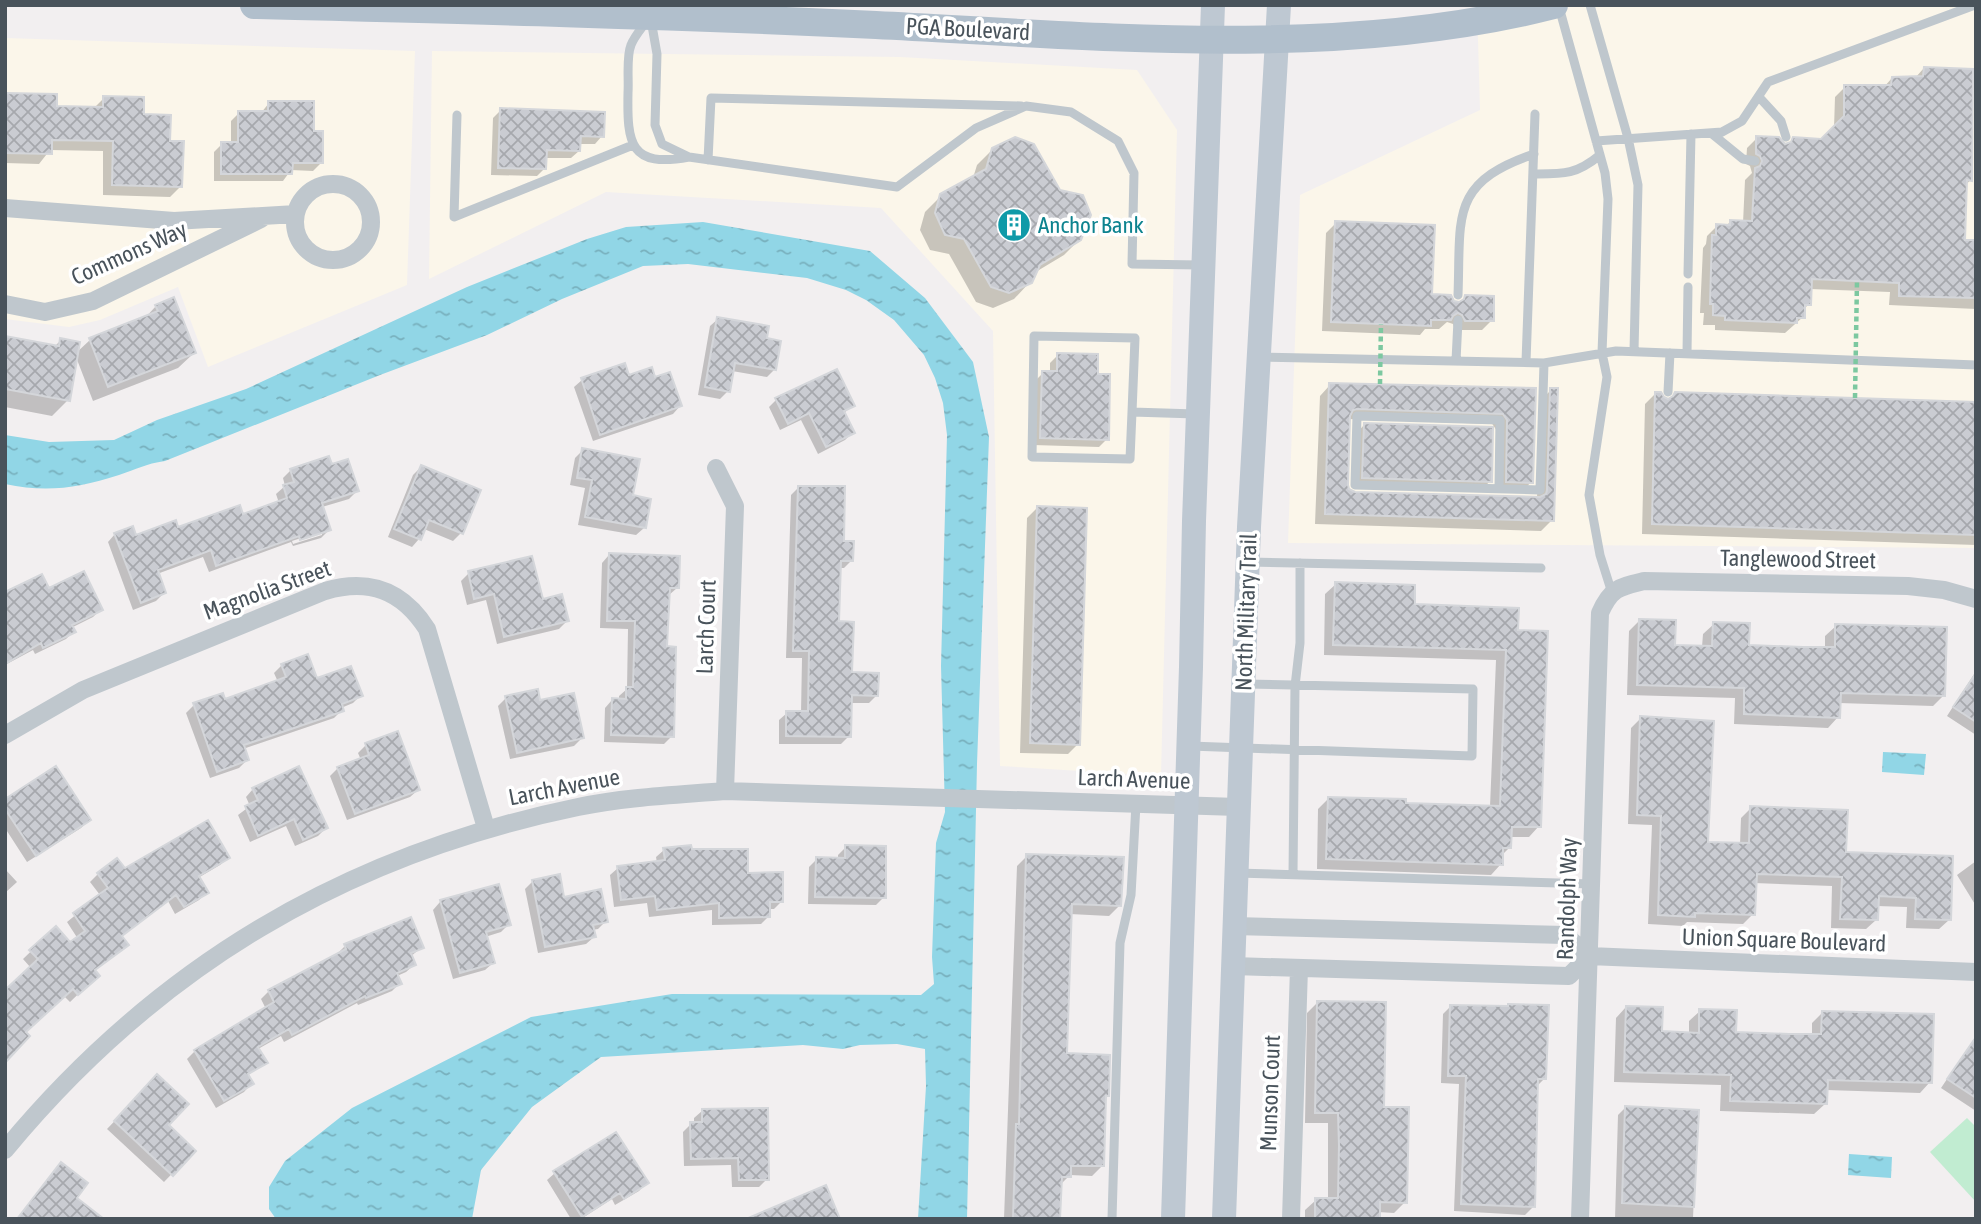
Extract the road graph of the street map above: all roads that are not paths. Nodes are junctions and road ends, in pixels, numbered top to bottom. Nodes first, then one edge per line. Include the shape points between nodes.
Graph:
1 (254, 5) edge
2 (1213, 5) edge
3 (1279, 5) edge
4 (1556, 5) edge
5 (1590, 5) edge
6 (1975, 5) edge
7 (591, 9) edge
8 (654, 10) edge
9 (1278, 38) junction
10 (1211, 39) junction
11 (1759, 97) junction
12 (1026, 106) junction
13 (1535, 114) dead end
14 (457, 115) dead end
15 (1711, 133) junction
16 (1691, 134) junction
17 (1786, 137) dead end
18 (1628, 138) junction
19 (1596, 141) junction
20 (633, 145) junction
21 (1534, 153) junction
22 (1600, 155) junction
23 (689, 157) junction
24 (708, 160) junction
25 (1755, 161) dead end
26 (1533, 174) junction
27 (5, 208) edge
28 (296, 214) junction
29 (267, 216) junction
30 (1203, 265) junction
31 (1688, 274) dead end
32 (1688, 288) dead end
33 (1458, 295) dead end
34 (5, 304) edge
35 (1458, 320) dead end
36 (1634, 351) junction
37 (1602, 353) junction
38 (1670, 353) junction
39 (1687, 354) junction
40 (1260, 357) junction
41 (1457, 361) junction
42 (1526, 362) junction
43 (1544, 363) junction
44 (1976, 365) edge
45 (1668, 392) dead end
46 (1132, 412) junction
47 (1198, 414) junction
48 (716, 468) dead end
49 (1499, 488) junction
50 (1248, 562) junction
51 (1300, 563) junction
52 (1541, 568) dead end
53 (1615, 590) junction
54 (1976, 599) edge
55 (1244, 684) junction
56 (1295, 686) junction
57 (5, 734) edge
58 (1189, 746) junction
59 (1241, 748) junction
60 (1296, 750) junction
61 (725, 792) junction
62 (1136, 804) junction
63 (1187, 805) junction
64 (1238, 807) junction
65 (486, 828) junction
66 (1236, 873) junction
67 (1293, 874) junction
68 (1592, 884) junction
69 (1234, 926) junction
70 (1589, 956) junction
71 (1233, 966) junction
72 (1299, 968) junction
73 (1976, 972) edge
74 (5, 1150) edge
75 (1112, 1219) edge
76 (1173, 1219) edge
77 (1224, 1219) edge
78 (1291, 1219) edge
79 (1580, 1219) edge

1 - 7 main road, PGA Boulevard
2 - 10 main road
3 - 9 main road, North Military Trail
4 - 9 main road, PGA Boulevard via 1510,16 1344,38
4 - 19 lane
5 - 18 lane
6 - 11 lane via 1768,82
7 - 8 main road, PGA Boulevard
8 - 10 main road, PGA Boulevard
8 - 20 lane via 630,46 628,129
8 - 23 lane via 656,125 662,144
9 - 10 main road, PGA Boulevard
9 - 40 main road, North Military Trail
10 - 30 main road
11 - 15 lane via 1742,121
11 - 17 lane via 1781,121
12 - 24 lane via 976,128 897,187
12 - 24 lane via 711,98
12 - 30 lane via 1071,113 1118,141 1134,173 1132,264
13 - 21 lane
14 - 20 lane via 454,217
15 - 16 lane
15 - 25 lane via 1743,159
16 - 18 lane
16 - 31 lane
18 - 19 lane
18 - 36 lane via 1638,186
19 - 22 lane
20 - 23 lane via 649,159 665,162
21 - 26 lane
21 - 33 lane via 1485,176 1468,196 1460,225
22 - 26 lane via 1583,169
22 - 37 lane via 1608,199
23 - 24 lane
26 - 42 lane
27 - 29 street, Commons Way via 174,221
28 - 28 street via 295,229 301,243 325,260 354,254 370,231 371,216 365,202 342,185 313,190
28 - 29 street, Commons Way
29 - 34 street, Commons Way via 93,301 45,312
30 - 47 main road
32 - 39 lane
35 - 41 lane
36 - 37 lane
36 - 38 lane
37 - 43 lane
37 - 53 lane via 1607,377 1589,495 1600,555
38 - 39 lane
38 - 45 lane
39 - 44 lane
40 - 41 lane
40 - 50 main road, North Military Trail
41 - 42 lane
42 - 43 lane
43 - 49 lane via 1540,490
46 - 46 lane via 1135,338 1034,336 1032,457 1130,459
46 - 47 lane
47 - 58 main road
48 - 61 street, Larch Court via 735,506
49 - 49 lane via 1355,485 1357,416 1500,420
50 - 51 lane
50 - 55 main road, North Military Trail
51 - 52 lane
51 - 56 lane
53 - 54 street, Tanglewood Street via 1644,581 1908,586
53 - 68 street, Randolph Way via 1600,613
55 - 56 lane
55 - 59 main road, North Military Trail
56 - 60 lane
56 - 60 lane via 1473,689 1472,755
57 - 65 street, Magnolia Street via 83,690 325,591 357,585 382,589 408,605 427,629
58 - 59 lane
58 - 63 main road
59 - 60 lane
59 - 64 main road, North Military Trail
60 - 67 lane
61 - 62 street, Larch Avenue
61 - 65 street, Larch Avenue via 580,806
62 - 63 street, Larch Avenue
62 - 75 lane via 1131,895 1120,943
63 - 64 street, Larch Avenue
63 - 76 main road
64 - 66 main road, North Military Trail
65 - 74 street, Larch Avenue via 347,880 225,948 128,1022 77,1070
66 - 67 lane
66 - 69 main road, North Military Trail
67 - 68 lane
68 - 70 street, Randolph Way
69 - 70 street via 1565,935
69 - 71 main road, North Military Trail
70 - 72 street via 1569,976
70 - 73 street, Union Square Boulevard
70 - 79 street, Randolph Way
71 - 72 street
71 - 77 main road, North Military Trail
72 - 78 street, Munson Court

